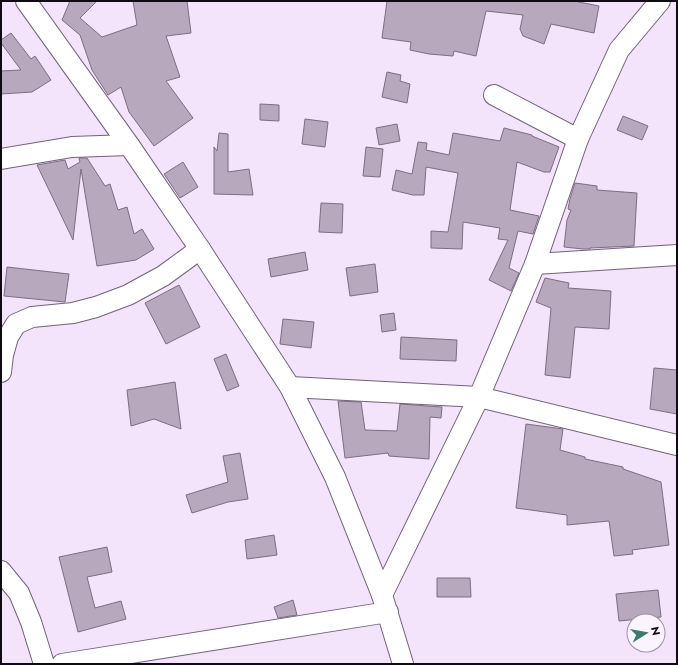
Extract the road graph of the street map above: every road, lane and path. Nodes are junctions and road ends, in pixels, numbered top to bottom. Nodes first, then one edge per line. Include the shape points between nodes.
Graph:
1 (26, 1) edge
2 (660, 1) edge
3 (494, 95) dead end
4 (578, 139) junction
5 (128, 145) junction
6 (1, 159) edge
7 (200, 249) junction
8 (677, 255) edge
9 (535, 264) junction
10 (1, 372) edge
11 (290, 387) junction
12 (479, 397) junction
13 (677, 445) edge
14 (1, 572) edge
15 (385, 603) junction
16 (44, 664) edge
17 (62, 664) edge
18 (403, 664) edge

1 - 5 street
2 - 4 street via 619,50
3 - 4 street
4 - 9 street
5 - 6 street via 72,147
5 - 7 street
7 - 10 street via 163,276 128,295 73,313 32,317 16,324 8,336
7 - 11 street
8 - 9 street
9 - 12 street
11 - 12 street
11 - 15 street via 335,477
12 - 13 street
12 - 15 street
14 - 16 street via 19,593
15 - 17 street
15 - 18 street

